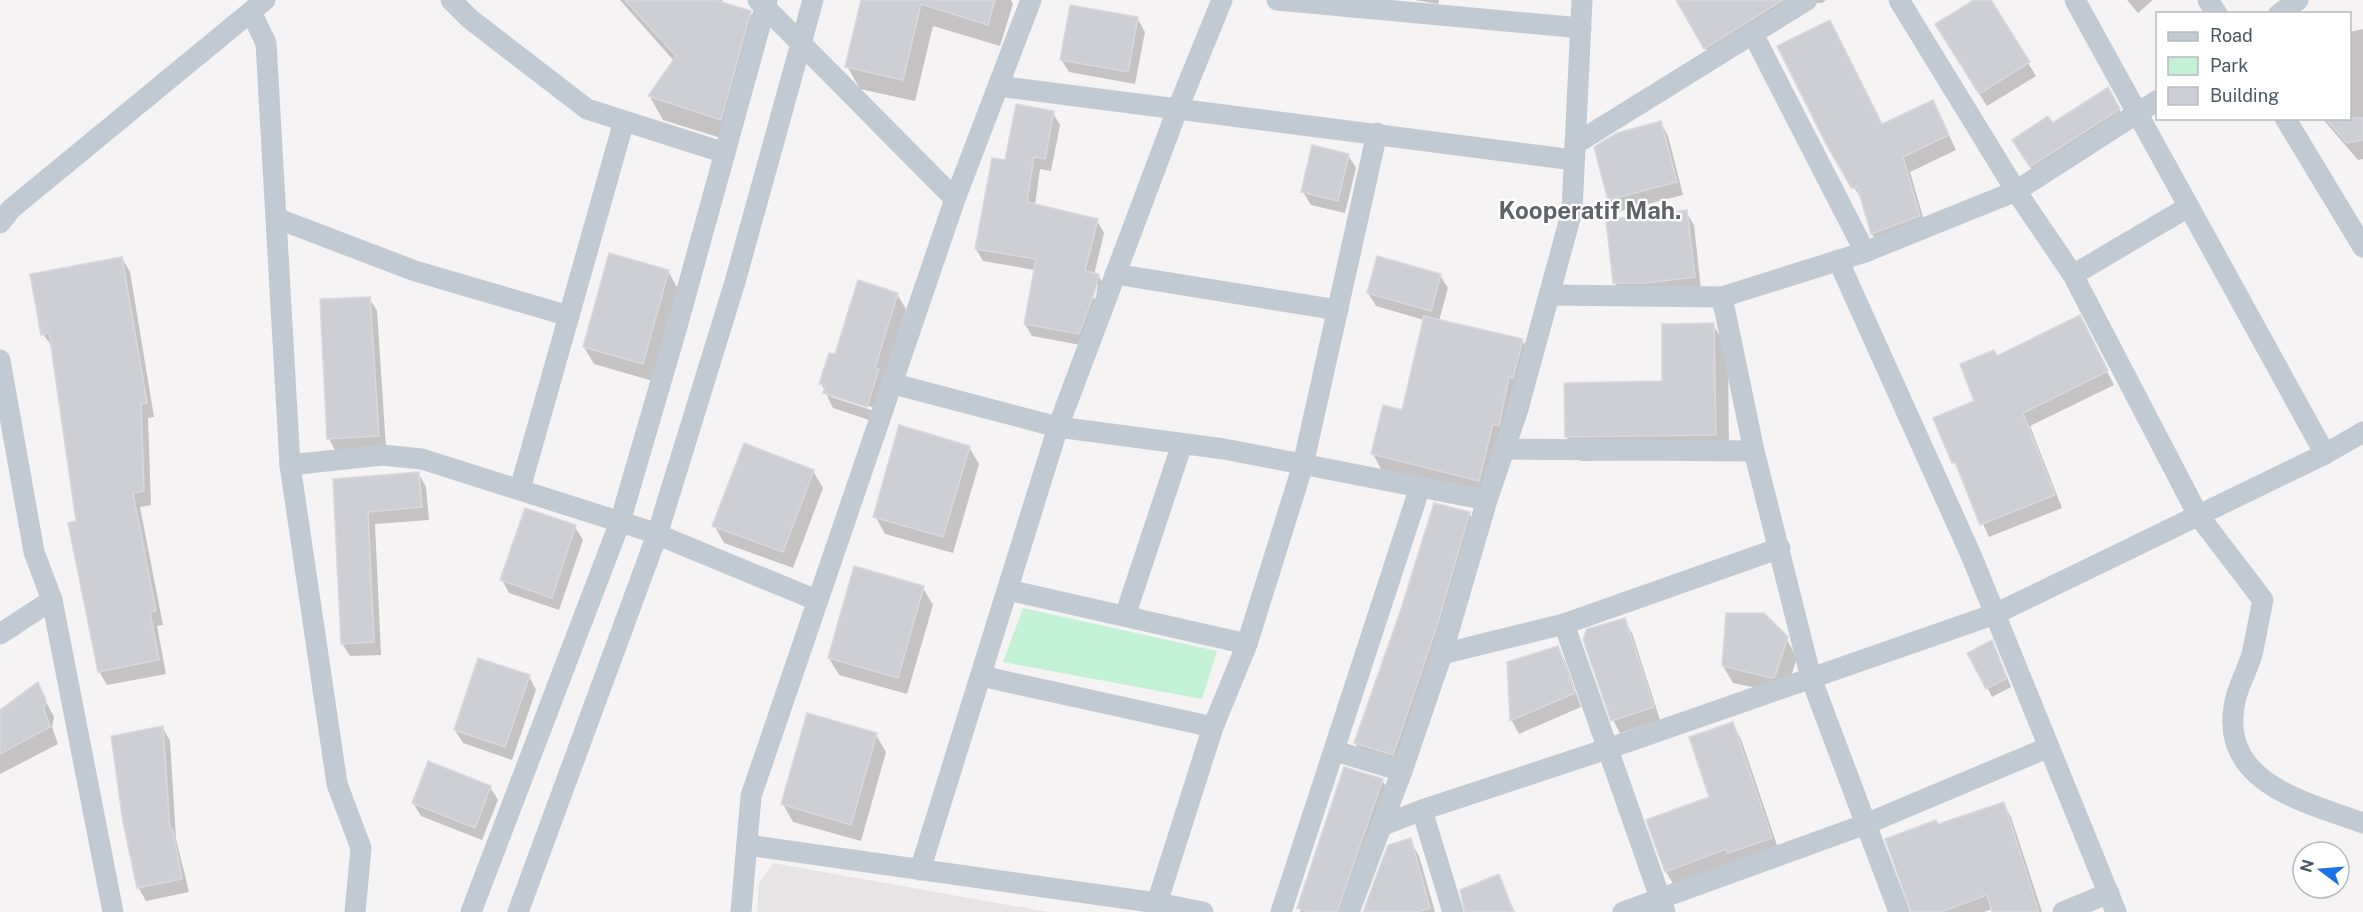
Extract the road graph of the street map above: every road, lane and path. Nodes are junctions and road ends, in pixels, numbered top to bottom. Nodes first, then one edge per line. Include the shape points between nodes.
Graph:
1 (451, 0) edge
2 (813, 0) edge
3 (1031, 0) edge
4 (1222, 0) edge
5 (1276, 0) edge
6 (1582, 0) edge
7 (1807, 0) edge
8 (1899, 0) edge
9 (2075, 0) edge
10 (2298, 0) edge
11 (763, 2) edge
12 (258, 6) edge
13 (2282, 12) edge
14 (1581, 28) junction
15 (1753, 34) junction
16 (802, 45) junction
17 (998, 86) junction
18 (2156, 101) edge
19 (1178, 108) junction
20 (2137, 115) junction
21 (2286, 120) edge
22 (624, 121) junction
23 (1377, 133) junction
24 (1575, 152) junction
25 (725, 153) junction
26 (2016, 191) junction
27 (955, 199) junction
28 (2188, 207) junction
29 (276, 218) junction
30 (0, 222) edge
31 (2363, 246) edge
32 (1865, 252) junction
33 (1838, 260) junction
34 (1115, 274) junction
35 (2073, 275) junction
36 (1549, 295) junction
37 (1722, 297) junction
38 (1338, 310) junction
39 (569, 316) junction
40 (0, 360) edge
41 (894, 384) junction
42 (1058, 427) junction
43 (2363, 432) edge
44 (1182, 444) junction
45 (1504, 449) junction
46 (1754, 451) junction
47 (2325, 454) junction
48 (290, 465) junction
49 (1303, 465) junction
50 (1420, 487) junction
51 (520, 489) junction
52 (1487, 500) junction
53 (2198, 515) junction
54 (620, 522) junction
55 (657, 535) junction
56 (1780, 548) junction
57 (1008, 590) junction
58 (52, 600) junction
59 (816, 600) junction
60 (1995, 614) junction
61 (1125, 616) junction
62 (1564, 624) junction
63 (0, 634) edge
64 (1247, 644) junction
65 (1442, 654) junction
66 (981, 676) junction
67 (1811, 678) junction
68 (1213, 727) junction
69 (2049, 747) junction
70 (1610, 748) junction
71 (1335, 751) junction
72 (1402, 771) junction
73 (1422, 810) junction
74 (2363, 823) edge
75 (1866, 824) junction
76 (1381, 826) junction
77 (747, 845) junction
78 (920, 870) junction
79 (1157, 903) junction
80 (2113, 903) edge
81 (1663, 906) edge
82 (113, 912) edge
83 (355, 912) edge
84 (471, 912) edge
85 (518, 912) edge
86 (741, 912) edge
87 (1203, 912) edge
88 (1281, 912) edge
89 (1349, 912) edge
90 (1453, 912) edge
91 (1623, 912) edge
92 (1899, 912) edge
93 (2063, 912) edge

1 - 22 street via 587,109
2 - 16 street
3 - 17 street
4 - 19 street
5 - 14 street
6 - 14 street
7 - 15 street
8 - 26 street
9 - 20 street
10 - 13 street
11 - 16 street
11 - 25 street
12 - 29 street via 266,43
12 - 30 street
14 - 24 street
15 - 24 street
15 - 32 street
16 - 27 street
16 - 55 street via 735,282
17 - 19 street
17 - 27 street
18 - 20 street
19 - 23 street
19 - 34 street
20 - 26 street
20 - 28 street
21 - 31 street
22 - 25 street
22 - 39 street
23 - 24 street
23 - 38 street
24 - 36 street via 1572,211
25 - 54 street
26 - 32 street
26 - 35 street
27 - 41 street
28 - 35 street
28 - 47 street
29 - 39 street via 415,271
29 - 48 street
32 - 33 street
33 - 37 street
33 - 60 street
34 - 38 street
34 - 42 street
35 - 53 street
36 - 37 street
36 - 45 street
37 - 46 street
38 - 49 street
39 - 51 street
40 - 58 street via 34,552
41 - 42 street
41 - 59 street
42 - 44 street
42 - 57 street
43 - 47 street
44 - 49 street
44 - 61 street
45 - 46 street
45 - 52 street
46 - 56 street
47 - 53 street
48 - 51 street via 382,455 422,459
48 - 83 street via 337,784 361,848
49 - 50 street
49 - 64 street
50 - 52 street
50 - 71 street
51 - 54 street
52 - 65 street
53 - 60 street
53 - 74 street via 2263,600 2252,656 2234,705 2232,737 2244,762 2284,794
54 - 55 street
54 - 84 street
55 - 59 street
55 - 85 street
56 - 62 street
56 - 67 street
57 - 61 street
57 - 66 street
58 - 63 street
58 - 82 street
59 - 77 street via 751,796
60 - 67 street
60 - 69 street
61 - 64 street
62 - 65 street
62 - 70 street
64 - 68 street
65 - 72 street
66 - 68 street
66 - 78 street
67 - 70 street
67 - 75 street
68 - 79 street
69 - 75 street
69 - 80 street
70 - 73 street
70 - 81 street
71 - 72 street
71 - 88 street
72 - 76 street
73 - 76 street
73 - 90 street
75 - 81 street
75 - 92 street
76 - 89 street
77 - 78 street
77 - 86 street
78 - 79 street
79 - 87 street
80 - 93 street
81 - 91 street

